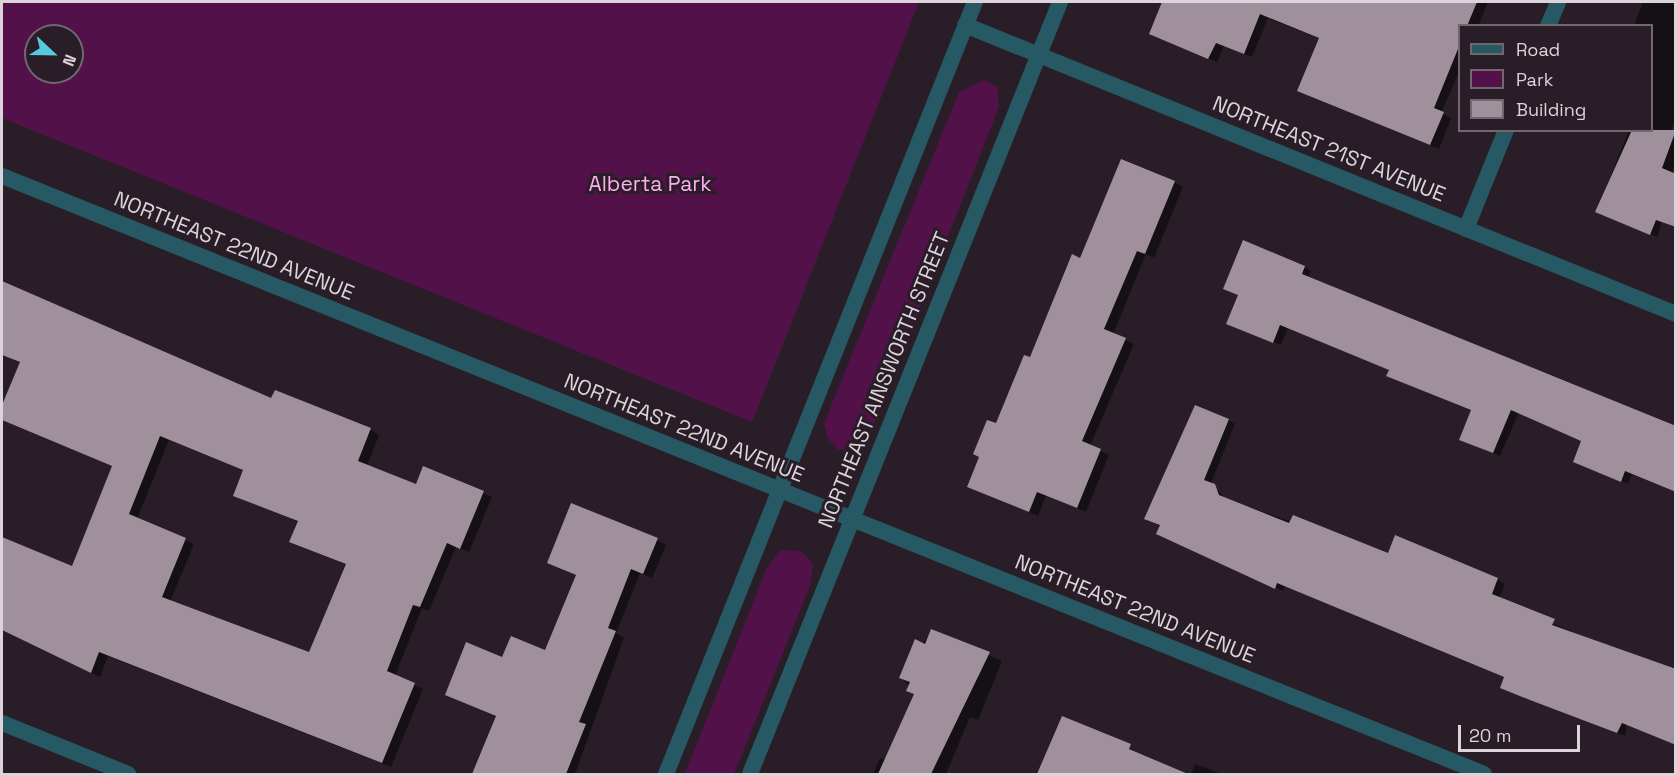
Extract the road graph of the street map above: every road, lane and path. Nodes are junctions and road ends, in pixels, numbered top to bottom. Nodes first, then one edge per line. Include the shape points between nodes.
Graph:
1 (975, 2) edge
2 (1060, 2) edge
3 (1558, 2) edge
4 (1549, 24) edge
5 (965, 25) junction
6 (1039, 55) junction
7 (1505, 132) edge
8 (2, 176) edge
9 (1466, 229) junction
10 (1676, 314) edge
11 (780, 492) junction
12 (853, 519) junction
13 (2, 723) edge
14 (128, 774) edge
15 (666, 774) edge
16 (750, 774) edge
17 (1484, 774) edge

1 - 5 street
2 - 6 street, NORTHEAST AINSWORTH STREET
3 - 4 street
5 - 6 street, NORTHEAST 21ST AVENUE
5 - 11 street
6 - 9 street, NORTHEAST 21ST AVENUE
6 - 12 street, NORTHEAST AINSWORTH STREET
7 - 9 street
8 - 11 street, NORTHEAST 22ND AVENUE
9 - 10 street, NORTHEAST 21ST AVENUE
11 - 12 street, NORTHEAST 22ND AVENUE
11 - 15 street
12 - 16 street, NORTHEAST AINSWORTH STREET
12 - 17 street, NORTHEAST 22ND AVENUE
13 - 14 street

